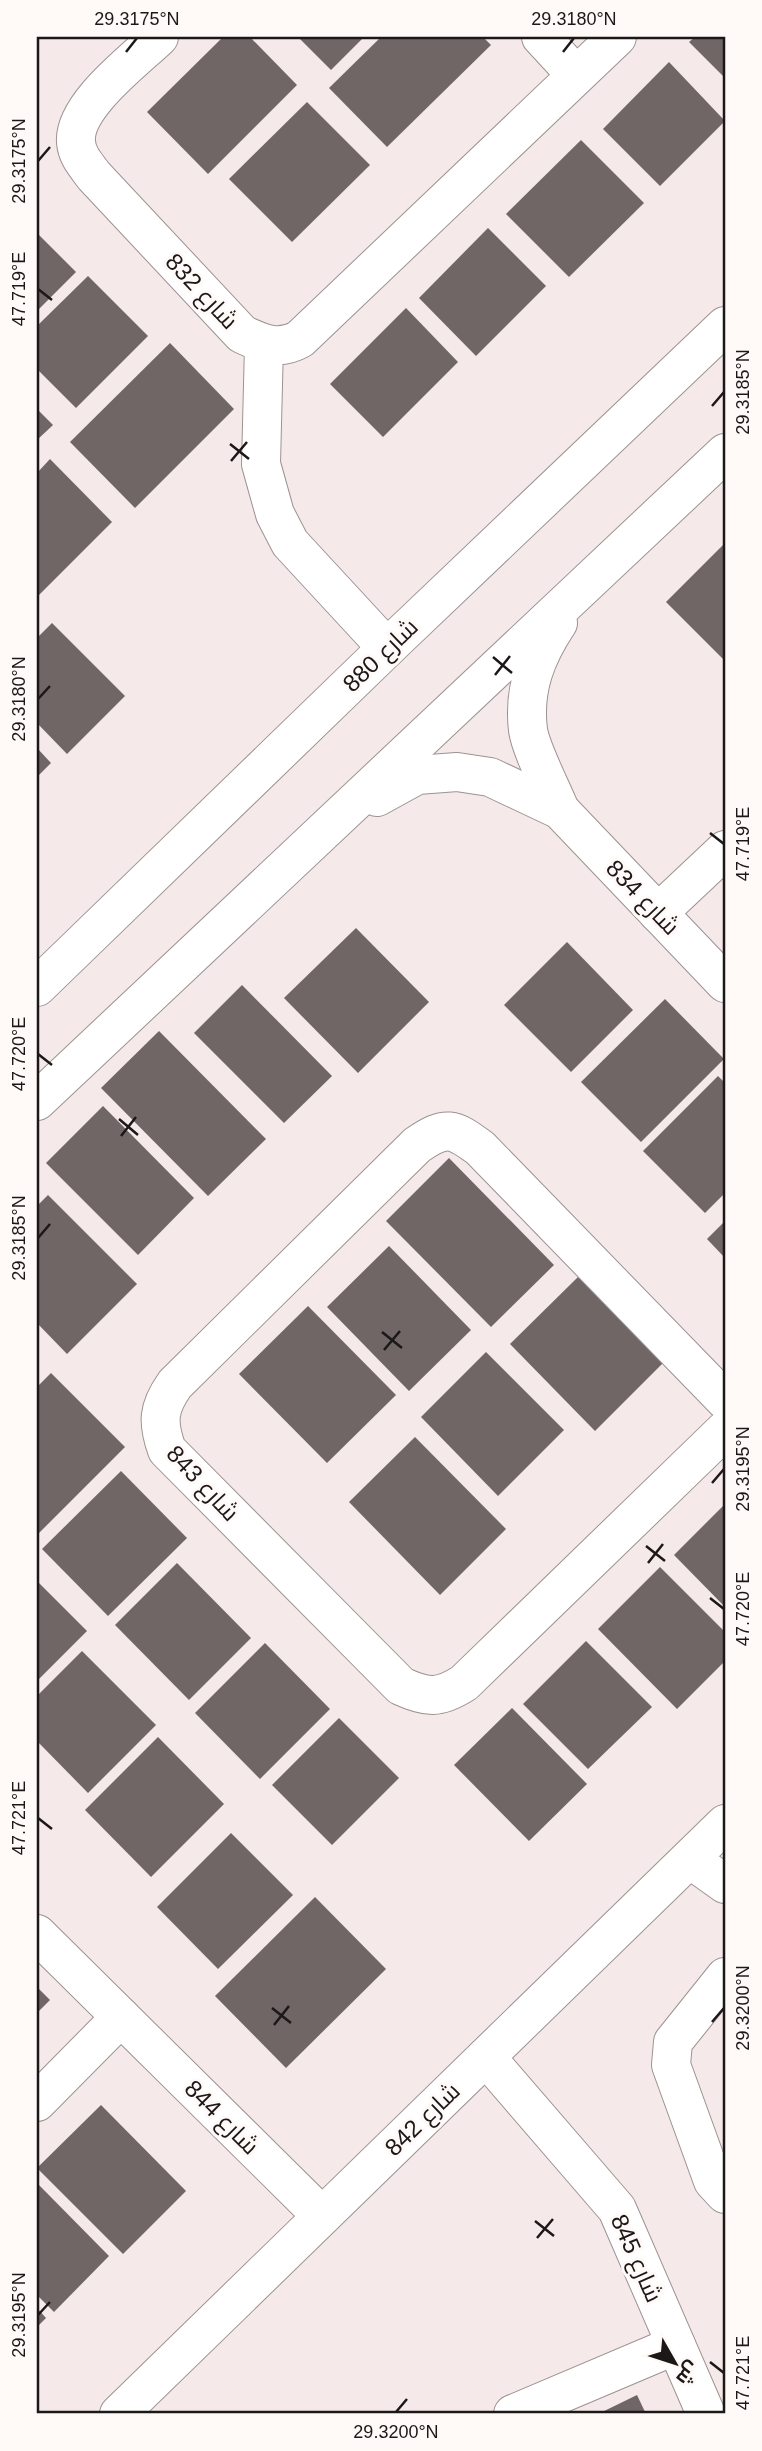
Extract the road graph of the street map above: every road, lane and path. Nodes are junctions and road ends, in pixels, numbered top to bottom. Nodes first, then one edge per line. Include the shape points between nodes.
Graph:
1 (159, 37) edge
2 (541, 37) edge
3 (617, 37) edge
4 (576, 75) junction
5 (725, 326) edge
6 (264, 345) junction
7 (725, 453) edge
8 (582, 586) junction
9 (387, 648) junction
10 (560, 810) junction
11 (337, 819) junction
12 (725, 850) edge
13 (658, 913) junction
14 (725, 983) edge
15 (37, 987) edge
16 (37, 1101) edge
17 (725, 1400) edge
18 (725, 1430) edge
19 (725, 1824) edge
20 (690, 1859) junction
21 (725, 1884) edge
22 (37, 1934) edge
23 (725, 1977) edge
24 (121, 2017) junction
25 (486, 2057) junction
26 (37, 2102) edge
27 (725, 2194) edge
28 (322, 2216) junction
29 (676, 2345) junction
30 (119, 2414) edge
31 (513, 2414) edge
32 (706, 2414) edge

1 - 6 street, شارع 832 via 96,97 79,121 75,141 79,157 242,334
2 - 4 street
3 - 4 street, شارع 832
4 - 6 street, شارع 832 via 300,339 288,346
5 - 9 street, شارع 880
6 - 9 street via 261,464 275,514 290,543
7 - 8 street
8 - 10 street, شارع 834 via 540,651 527,695 528,732
8 - 11 street
9 - 15 street, شارع 880
10 - 11 street, شارع 834 via 490,777 457,772 417,775
10 - 13 street, شارع 834
11 - 16 street
12 - 13 street
13 - 14 street, شارع 834
17 - 18 street, شارع 843 via 480,1148 447,1130 417,1145 175,1384 164,1399 160,1432 167,1450 401,1686 432,1696 464,1683
19 - 20 street, شارع 842
20 - 21 street
20 - 25 street, شارع 842
22 - 24 street, شارع 844
23 - 27 street via 673,2042 670,2065 713,2181
24 - 26 street
24 - 28 street, شارع 844
25 - 28 street, شارع 842
25 - 29 street, شارع 845 via 617,2209
28 - 30 street, شارع 842
29 - 31 street
29 - 32 street, شارع 845

